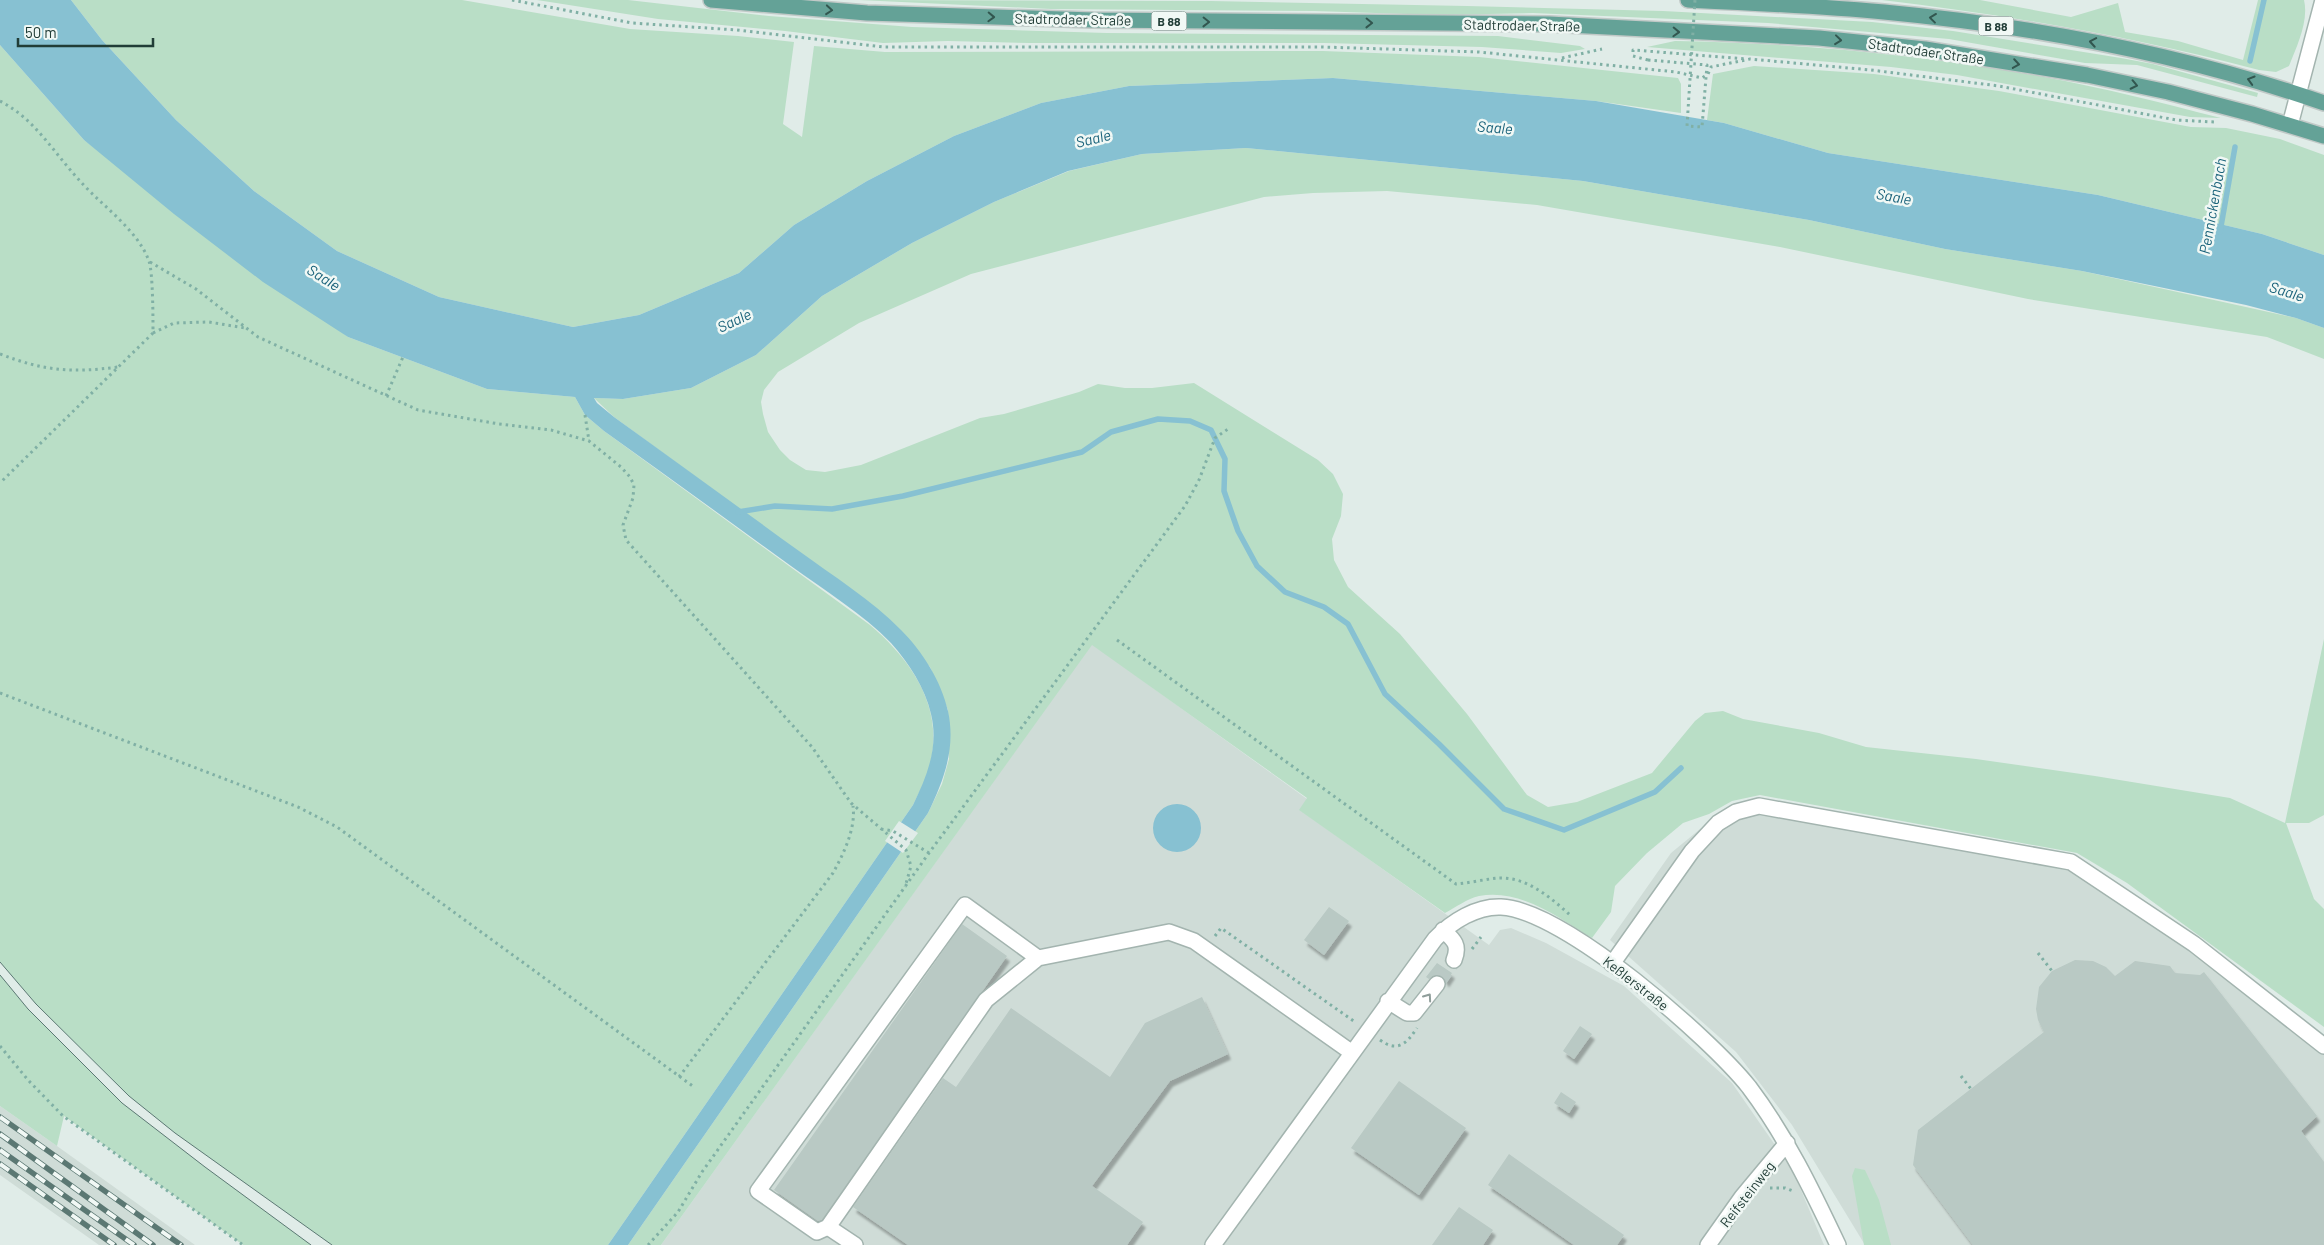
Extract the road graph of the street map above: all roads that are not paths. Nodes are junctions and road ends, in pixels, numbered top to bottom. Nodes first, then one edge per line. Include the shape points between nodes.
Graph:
1 (711, 0) edge
2 (1688, 0) edge
3 (2323, 0) edge
4 (2298, 94) junction
5 (2324, 103) edge
6 (2290, 125) junction
7 (2324, 136) edge
8 (1443, 930) junction
9 (1038, 958) junction
10 (1454, 960) tunnel mouth
11 (1612, 964) junction
12 (1437, 984) tunnel mouth
13 (1388, 1001) junction
14 (2324, 1046) edge
15 (1351, 1052) junction
16 (1787, 1142) junction
17 (828, 1227) junction
18 (855, 1245) edge
19 (1213, 1245) edge
20 (1708, 1245) edge
21 (1838, 1245) edge

1 -> 6 main road, Stadtrodaer Straße / B 88 via 906,14 1093,20 1549,24 1819,38 1925,49 2087,75 2168,92
4 -> 2 main road, B 88 via 2217,70 2124,48 1996,26 1884,12
3 - 4 street
4 - 5 main road, B 88
4 - 6 street
6 - 7 main road, Stadtrodaer Straße / B 88
8 - 10 street via 1455,940
8 - 11 street, Keßlerstraße via 1477,911 1503,907 1534,917 1582,943
8 - 13 street, Keßlerstraße
9 - 15 street via 1169,932 1194,941
9 - 17 street via 986,1000
9 - 17 street via 965,905 758,1191 816,1232
11 - 14 street via 1692,851 1718,822 1736,812 1759,806 2071,862 2194,944
11 - 16 street, Keßlerstraße via 1678,1015 1733,1068
13 -> 12 street via 1414,1013
13 - 15 street, Keßlerstraße
15 - 19 street, Keßlerstraße
16 - 20 street, Reifsteinweg
16 - 21 street, Keßlerstraße
17 - 18 street

